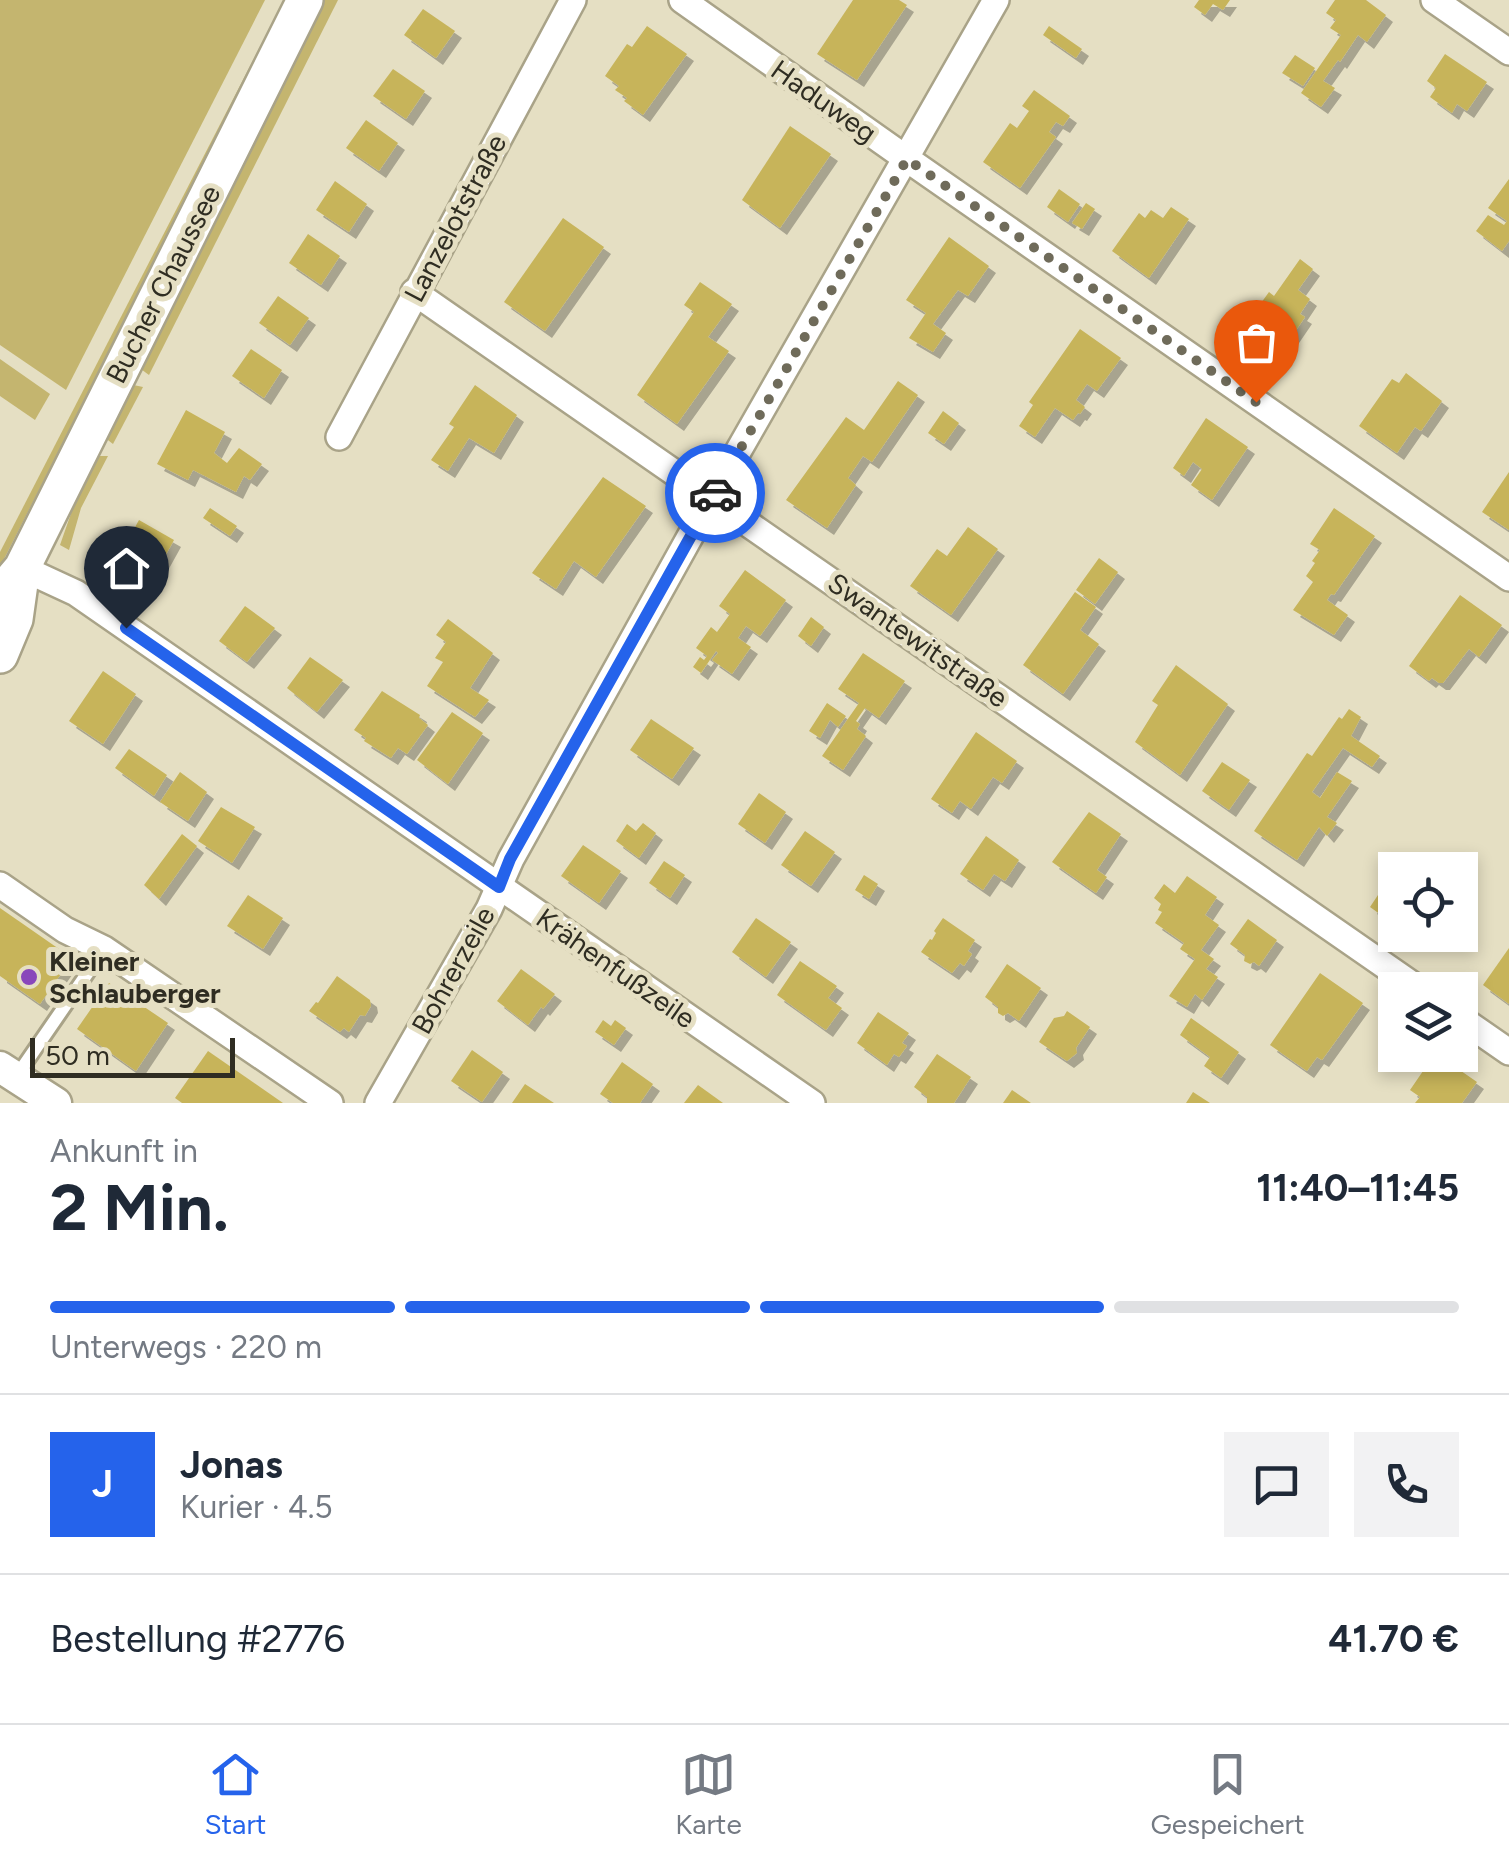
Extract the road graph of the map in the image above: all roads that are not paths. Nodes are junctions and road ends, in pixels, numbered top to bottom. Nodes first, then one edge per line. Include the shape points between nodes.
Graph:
1 (305, 0) edge
2 (573, 0) edge
3 (682, 0) edge
4 (996, 0) edge
5 (1434, 0) edge
6 (1509, 52) edge
7 (907, 159) junction
8 (414, 292) junction
9 (339, 437) dead end
10 (712, 498) junction
11 (1509, 578) edge
12 (11, 581) edge
13 (0, 655) edge
14 (0, 885) edge
15 (499, 887) junction
16 (104, 948) junction
17 (1394, 972) edge
18 (1478, 1030) edge
19 (1509, 1052) edge
20 (8, 1072) edge
21 (56, 1103) edge
22 (330, 1103) edge
23 (378, 1103) edge
24 (812, 1103) edge

1 - 12 main road, Bucher Chaussee
2 - 8 street, Lanzelotstraße
3 - 7 street, Haduweg
4 - 7 street, Bohrerzeile
5 - 6 street
7 - 10 street, Bohrerzeile
7 - 11 street, Haduweg
8 - 9 street, Lanzelotstraße
8 - 10 street, Swantewitstraße
10 - 15 street, Bohrerzeile
10 - 17 street, Swantewitstraße
12 - 13 main road, Bucher Chaussee via 15,619
12 - 15 street, Krähenfußzeile via 76,593
14 - 16 street
15 - 23 street, Bohrerzeile
15 - 24 street, Krähenfußzeile
16 - 20 lane
16 - 22 street
18 - 19 street
20 - 21 street

